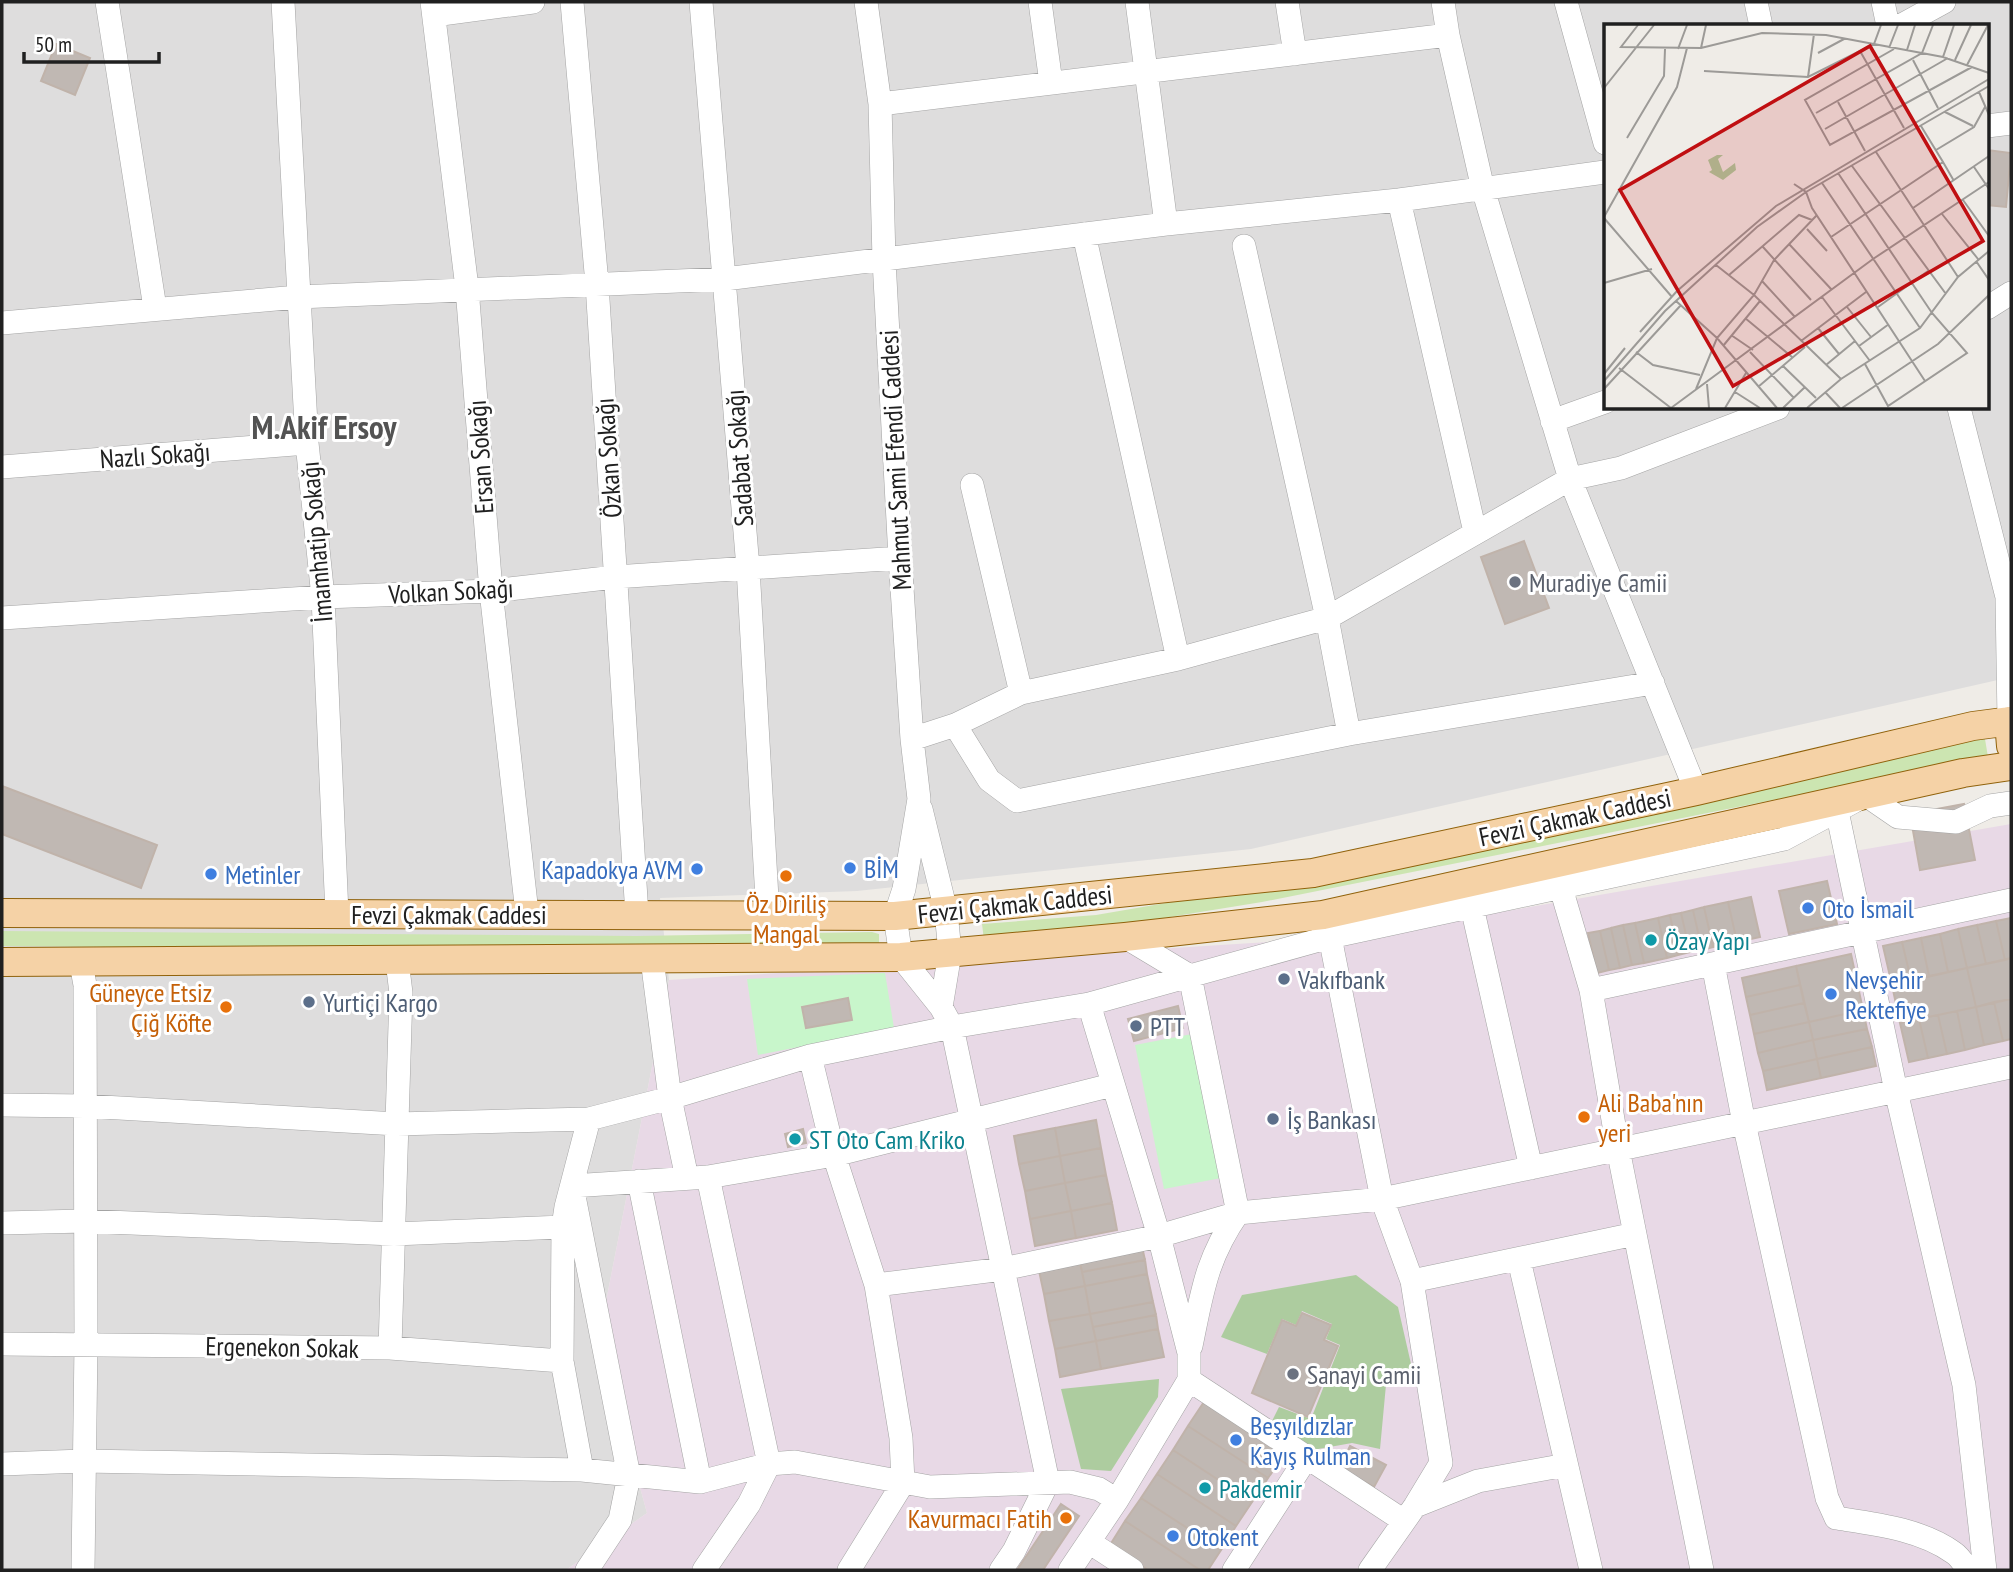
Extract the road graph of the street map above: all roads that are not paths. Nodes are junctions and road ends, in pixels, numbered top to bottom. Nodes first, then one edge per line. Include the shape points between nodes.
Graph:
1 (107, 2) edge
2 (283, 2) edge
3 (533, 2) edge
4 (572, 2) edge
5 (701, 2) edge
6 (866, 2) edge
7 (1040, 2) edge
8 (1137, 2) edge
9 (1287, 2) edge
10 (1443, 2) edge
11 (1566, 2) edge
12 (1756, 2) edge
13 (1883, 2) edge
14 (1944, 2) edge
15 (433, 8) edge
16 (1761, 24) edge
17 (1888, 24) edge
18 (1904, 24) edge
19 (1448, 35) junction
20 (1295, 54) junction
21 (1146, 72) junction
22 (1051, 83) junction
23 (880, 104) junction
24 (2011, 123) edge
25 (1988, 126) edge
26 (1604, 139) edge
27 (1604, 172) edge
28 (1483, 189) junction
29 (1399, 201) junction
30 (1166, 224) junction
31 (1084, 234) junction
32 (1244, 246) dead end
33 (884, 260) junction
34 (725, 279) junction
35 (597, 284) junction
36 (467, 288) junction
37 (2011, 293) edge
38 (298, 297) junction
39 (1988, 307) edge
40 (155, 309) junction
41 (2, 323) edge
42 (1604, 402) edge
43 (1772, 410) edge
44 (1960, 410) edge
45 (1552, 421) junction
46 (307, 443) junction
47 (2, 467) edge
48 (1570, 479) junction
49 (972, 485) dead end
50 (1475, 532) junction
51 (900, 558) junction
52 (747, 568) junction
53 (615, 577) junction
54 (491, 592) junction
55 (323, 597) junction
56 (2009, 601) edge
57 (2, 618) edge
58 (1327, 618) junction
59 (1178, 659) junction
60 (1653, 683) junction
61 (1021, 693) junction
62 (955, 724) junction
63 (2011, 729) edge
64 (1349, 734) junction
65 (912, 739) junction
66 (2011, 766) edge
67 (1696, 791) junction
68 (1866, 795) junction
69 (919, 799) junction
70 (2011, 803) edge
71 (1837, 811) junction
72 (1561, 888) junction
73 (2011, 900) edge
74 (1472, 907) junction
75 (946, 911) junction
76 (2, 913) edge
77 (527, 913) junction
78 (337, 914) junction
79 (637, 915) junction
80 (768, 916) junction
81 (895, 916) junction
82 (1862, 933) junction
83 (1125, 937) junction
84 (1330, 937) junction
85 (950, 953) junction
86 (901, 957) junction
87 (652, 959) junction
88 (397, 961) junction
89 (2, 962) edge
90 (81, 963) junction
91 (1713, 964) junction
92 (1190, 976) junction
93 (1591, 990) junction
94 (1089, 1004) junction
95 (947, 1017) junction
96 (810, 1056) junction
97 (2011, 1067) edge
98 (1112, 1085) junction
99 (1896, 1091) junction
100 (670, 1098) junction
101 (2, 1105) edge
102 (85, 1106) junction
103 (589, 1119) junction
104 (971, 1121) junction
105 (1744, 1123) junction
106 (397, 1124) junction
107 (1618, 1149) junction
108 (834, 1155) junction
109 (1531, 1168) junction
110 (698, 1177) junction
111 (639, 1181) junction
112 (572, 1186) junction
113 (1382, 1199) junction
114 (1238, 1213) junction
115 (84, 1221) junction
116 (2, 1223) edge
117 (563, 1227) junction
118 (394, 1234) junction
119 (1635, 1234) junction
120 (1159, 1236) junction
121 (1520, 1260) junction
122 (1003, 1269) junction
123 (1412, 1281) junction
124 (876, 1285) junction
125 (2, 1344) edge
126 (86, 1344) junction
127 (390, 1348) junction
128 (1189, 1353) junction
129 (562, 1361) junction
130 (1189, 1380) junction
131 (1307, 1457) junction
132 (83, 1461) junction
133 (2, 1464) edge
134 (769, 1464) junction
135 (1566, 1465) junction
136 (582, 1470) junction
137 (629, 1476) junction
138 (700, 1482) junction
139 (1048, 1482) junction
140 (903, 1483) junction
141 (1117, 1500) junction
142 (1409, 1514) junction
143 (1089, 1542) junction
144 (83, 1570) edge
145 (587, 1570) edge
146 (704, 1570) edge
147 (849, 1570) edge
148 (1001, 1570) edge
149 (1070, 1570) edge
150 (1132, 1570) edge
151 (1234, 1570) edge
152 (1370, 1570) edge
153 (1591, 1570) edge
154 (1702, 1570) edge
155 (1968, 1570) edge
156 (1985, 1570) edge

1 - 40 street
2 - 38 street, İmamhatip Sokağı
3 - 15 street
4 - 35 street, Özkan Sokağı
5 - 34 street, Sadabat Sokağı
6 - 23 street, Mahmut Sami Efendi Caddesi
7 - 22 street
8 - 21 street
9 - 20 street
10 - 19 street
11 - 26 street
12 - 16 street
13 - 17 street
14 - 18 street
15 - 36 street, Ersan Sokağı
19 - 20 street
19 - 28 street
20 - 21 street
21 - 22 street
21 - 30 street
22 - 23 street
23 - 33 street, Mahmut Sami Efendi Caddesi
24 - 25 street
27 - 28 street
28 - 29 street
28 - 45 street
29 - 30 street
29 - 50 street
30 - 31 street
31 - 33 street
31 - 59 street
32 - 58 street
33 - 34 street
33 - 51 street, Mahmut Sami Efendi Caddesi
34 - 35 street
34 - 52 street, Sadabat Sokağı
35 - 36 street
35 - 53 street, Özkan Sokağı
36 - 38 street
36 - 54 street, Ersan Sokağı
37 - 39 street
38 - 40 street
38 - 46 street, İmamhatip Sokağı
40 - 41 street
42 - 45 street
43 - 48 street via 1621,468
44 - 56 street
45 - 48 street
46 - 47 street, Nazlı Sokağı
46 - 55 street, İmamhatip Sokağı
48 - 50 street
48 - 60 street
49 - 61 street
50 - 58 street
51 - 52 street, Volkan Sokağı
51 - 65 street, Mahmut Sami Efendi Caddesi
52 - 53 street, Volkan Sokağı
52 - 80 street, Sadabat Sokağı
53 - 54 street, Volkan Sokağı
53 - 79 street, Özkan Sokağı
54 - 55 street, Volkan Sokağı
54 - 77 street, Ersan Sokağı
55 - 57 street, Volkan Sokağı
55 - 78 street, İmamhatip Sokağı
56 - 63 street
58 - 59 street
58 - 64 street
59 - 61 street
60 - 64 street
60 - 67 street
61 - 62 street
62 - 64 street via 989,780 1017,801
62 - 65 street
63 - 67 main road, Fevzi Çakmak Caddesi via 1973,726
65 - 69 street, Mahmut Sami Efendi Caddesi
66 - 68 main road, Fevzi Çakmak Caddesi
67 - 75 main road, Fevzi Çakmak Caddesi via 1313,873
68 - 70 street via 1898,817 1956,822 1990,806
68 - 71 street
68 - 83 main road, Fevzi Çakmak Caddesi via 1323,915
69 - 75 street
69 - 81 street, Mahmut Sami Efendi Caddesi
71 - 72 street via 1784,839
71 - 82 street
72 - 74 street
72 - 93 street
73 - 82 street
74 - 84 street
74 - 109 street
75 - 81 main road, Fevzi Çakmak Caddesi
75 - 85 street
76 - 78 main road, Fevzi Çakmak Caddesi
77 - 78 main road, Fevzi Çakmak Caddesi
77 - 79 main road, Fevzi Çakmak Caddesi
79 - 80 main road, Fevzi Çakmak Caddesi
80 - 81 main road, Fevzi Çakmak Caddesi
81 - 86 street
82 - 91 street
82 - 99 street
83 - 85 main road, Fevzi Çakmak Caddesi
83 - 92 street
84 - 92 street
84 - 113 street
85 - 86 main road, Fevzi Çakmak Caddesi
85 - 95 street
86 - 87 main road, Fevzi Çakmak Caddesi
86 - 95 street
87 - 88 main road, Fevzi Çakmak Caddesi
87 - 100 street
88 - 90 main road, Fevzi Çakmak Caddesi
88 - 106 street via 401,993
89 - 90 main road, Fevzi Çakmak Caddesi
90 - 102 street
91 - 93 street
91 - 105 street
92 - 94 street
92 - 114 street
93 - 107 street
94 - 95 street
94 - 98 street
95 - 96 street
95 - 104 street
96 - 100 street
96 - 108 street
97 - 99 street
98 - 104 street
98 - 120 street
99 - 105 street
99 - 156 street via 1964,1385
100 - 103 street
100 - 110 street
101 - 102 street
102 - 106 street
102 - 115 street
103 - 106 street
103 - 112 street
104 - 108 street
104 - 122 street
105 - 107 street
105 - 155 street via 1827,1498 1836,1518 1928,1539 1956,1554
106 - 118 street
107 - 109 street
107 - 119 street
108 - 110 street
108 - 124 street
109 - 113 street
110 - 111 street
110 - 134 street
111 - 112 street
111 - 138 street
112 - 117 street
112 - 137 street
113 - 114 street
113 - 123 street
114 - 120 street
114 - 128 street via 1207,1269
115 - 116 street
115 - 118 street
115 - 126 street
117 - 118 street
117 - 129 street
118 - 127 street
119 - 121 street
119 - 154 street
120 - 122 street
120 - 128 street
121 - 123 street
121 - 135 street
122 - 124 street
122 - 139 street
123 - 142 street via 1441,1463
124 - 140 street via 901,1438
125 - 126 street, Ergenekon Sokak
126 - 127 street, Ergenekon Sokak
126 - 132 street
127 - 129 street, Ergenekon Sokak
128 - 130 street
129 - 136 street
130 - 131 street
130 - 141 street
131 - 142 street
131 - 151 street
132 - 133 street
132 - 136 street
132 - 144 street
134 - 138 street
134 - 140 street via 794,1462
134 - 146 street via 749,1504
135 - 142 street via 1478,1481
135 - 153 street
136 - 137 street
137 - 138 street
137 - 145 street via 620,1520
139 - 140 street via 930,1487
139 - 141 street via 1099,1489
139 - 148 street
140 - 147 street
141 - 143 street
142 - 152 street
143 - 149 street
143 - 150 street

